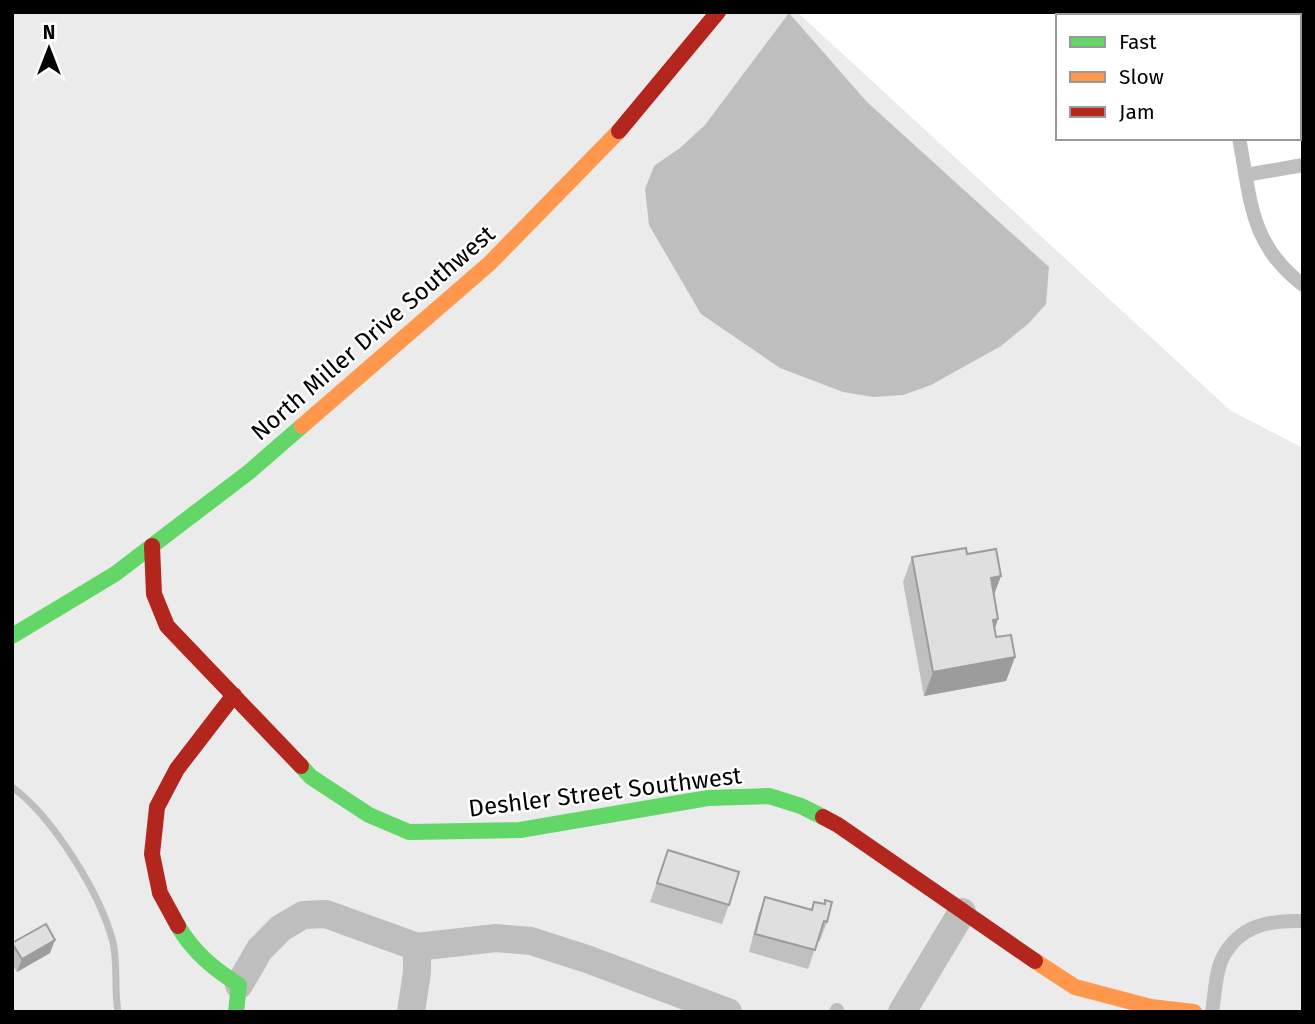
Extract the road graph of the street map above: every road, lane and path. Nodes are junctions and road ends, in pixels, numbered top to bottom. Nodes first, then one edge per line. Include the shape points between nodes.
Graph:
1 (718, 12) edge
2 (1239, 140) edge
3 (1303, 165) edge
4 (1246, 175) junction
5 (1303, 285) edge
6 (152, 546) junction
7 (12, 636) edge
8 (234, 695) junction
9 (962, 912) junction
10 (1303, 921) edge
11 (417, 947) junction
12 (237, 998) edge
13 (673, 1002) edge
14 (411, 1012) edge
15 (729, 1012) edge
16 (902, 1012) edge
17 (1194, 1012) edge
18 (1212, 1012) edge

1 - 6 street, North Miller Drive Southwest via 633,117 490,263 249,472
2 - 4 lane
3 - 4 lane
4 - 5 lane via 1262,241
6 - 7 street, North Miller Drive Southwest via 115,575
6 - 8 street, Deshler Street Southwest via 154,594 167,626
8 - 9 street, Deshler Street Southwest via 312,777 369,815 409,832 520,830 708,798 769,796 838,825
8 - 12 street via 177,769 157,807 152,854 160,892 188,944
9 - 16 street
9 - 17 street, Deshler Street Southwest via 1075,987 1151,1007
10 - 18 lane via 1272,920 1239,935 1222,959
11 - 12 street via 326,914 303,915 260,949
11 - 13 street via 496,938 531,941 587,958
11 - 14 street
13 - 15 street

